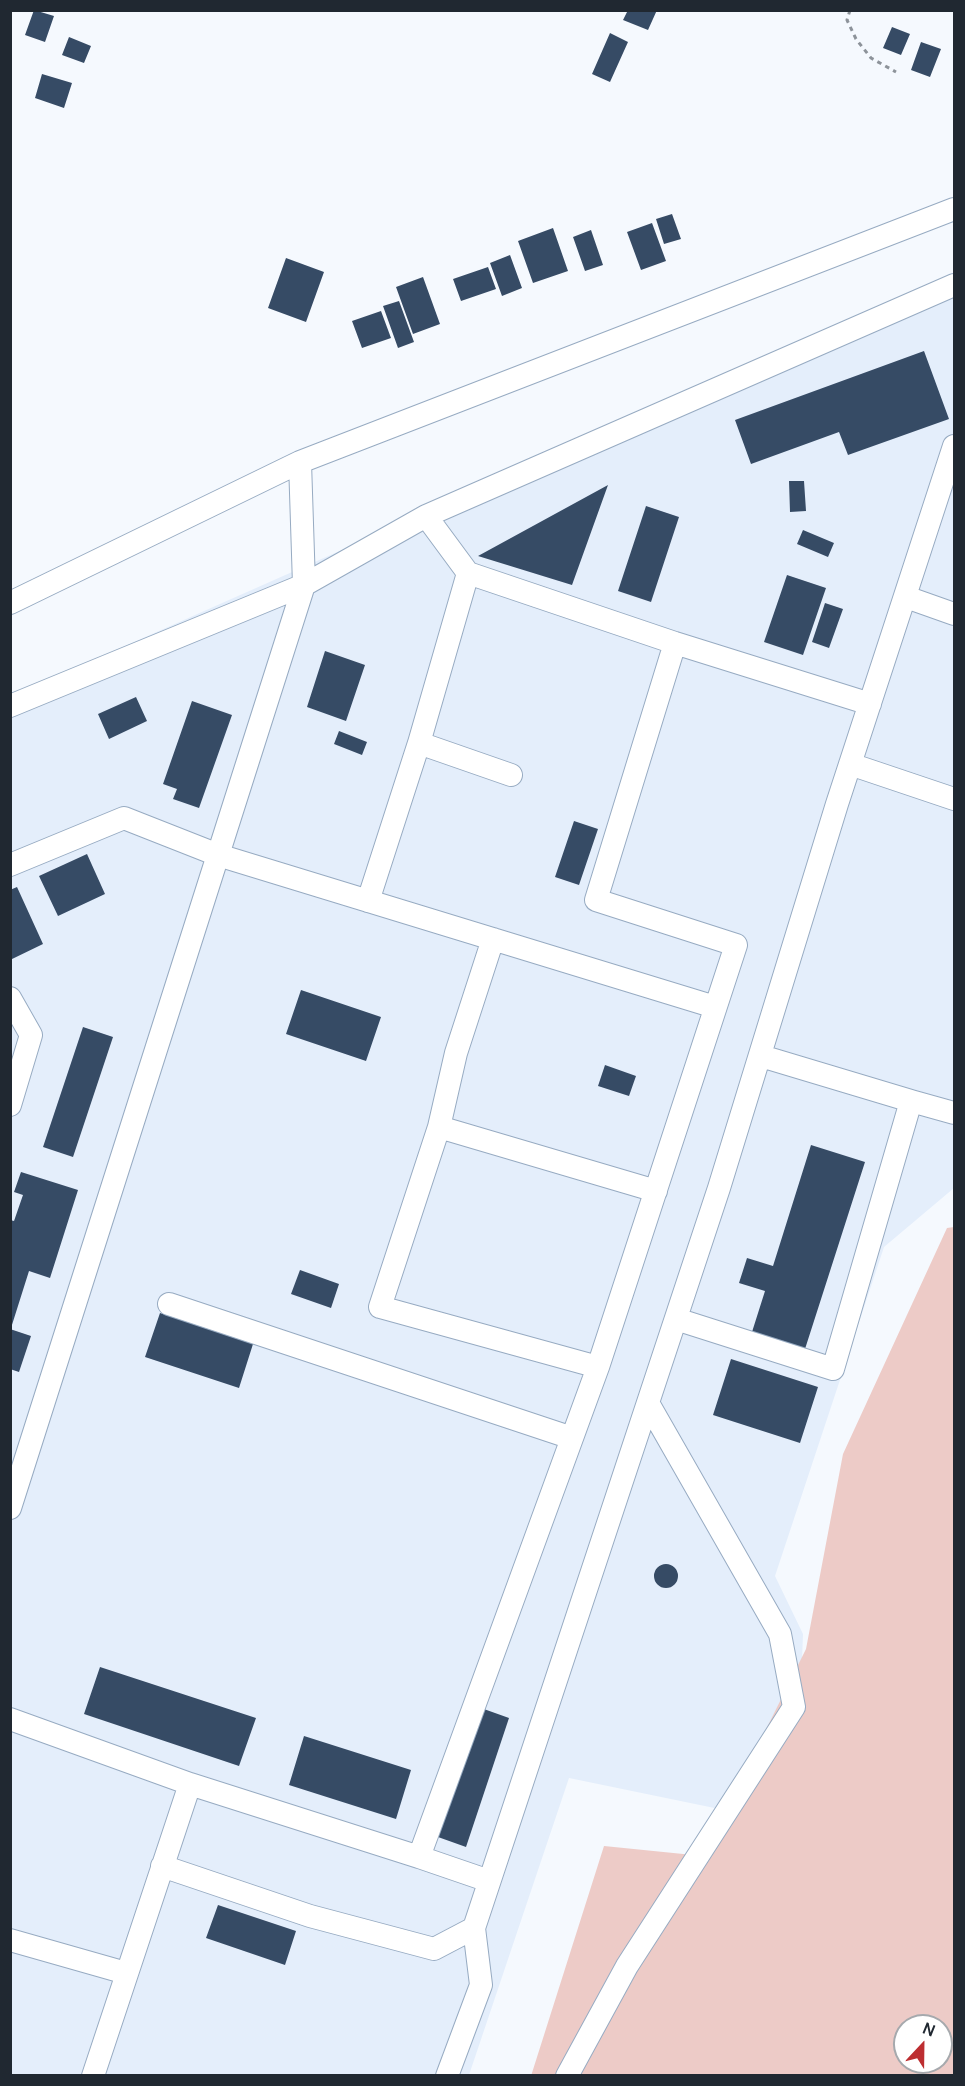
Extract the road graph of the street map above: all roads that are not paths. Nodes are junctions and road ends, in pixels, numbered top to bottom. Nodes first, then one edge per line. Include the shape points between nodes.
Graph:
1 (954, 209) edge
2 (954, 285) edge
3 (954, 446) edge
4 (300, 462) junction
5 (426, 516) junction
6 (468, 573) junction
7 (304, 585) junction
8 (906, 597) junction
9 (10, 603) edge
10 (954, 614) edge
11 (675, 643) junction
12 (870, 705) junction
13 (10, 706) edge
14 (419, 743) junction
15 (850, 764) junction
16 (511, 775) dead end
17 (954, 799) edge
18 (218, 855) junction
19 (10, 865) edge
20 (368, 901) junction
21 (493, 939) junction
22 (10, 998) edge
23 (715, 1007) junction
24 (761, 1056) junction
25 (12, 1092) edge
26 (911, 1101) junction
27 (954, 1113) edge
28 (439, 1127) junction
29 (656, 1191) junction
30 (169, 1304) dead end
31 (676, 1319) junction
32 (598, 1367) junction
33 (648, 1403) junction
34 (572, 1438) junction
35 (10, 1508) edge
36 (10, 1719) edge
37 (190, 1784) junction
38 (419, 1857) junction
39 (162, 1866) junction
40 (489, 1881) junction
41 (474, 1928) junction
42 (10, 1940) edge
43 (126, 1973) junction
44 (93, 2076) edge
45 (447, 2076) edge
46 (567, 2076) edge

1 - 4 street
2 - 5 street
3 - 8 street
4 - 7 street
4 - 9 street
5 - 6 street
5 - 7 street
6 - 11 street
6 - 14 street
7 - 13 street
7 - 18 street
8 - 10 street
8 - 12 street
11 - 12 street
11 - 23 street via 596,900 736,945
12 - 15 street
14 - 16 street
14 - 20 street
15 - 17 street
15 - 24 street
18 - 19 street via 124,818
18 - 20 street
18 - 35 street
20 - 21 street
21 - 23 street
21 - 28 street via 456,1053
22 - 25 street via 31,1035
23 - 29 street
24 - 26 street
24 - 31 street
26 - 27 street
26 - 31 street via 833,1369
28 - 29 street
28 - 32 street via 380,1307
29 - 32 street
30 - 34 street
31 - 33 street
32 - 34 street
33 - 40 street
33 - 46 street via 780,1634 794,1707 627,1966
34 - 38 street
36 - 37 street
37 - 38 street
37 - 39 street
38 - 40 street
39 - 41 street via 310,1916 434,1949
39 - 43 street
40 - 41 street
41 - 45 street via 481,1985
42 - 43 street
43 - 44 street

